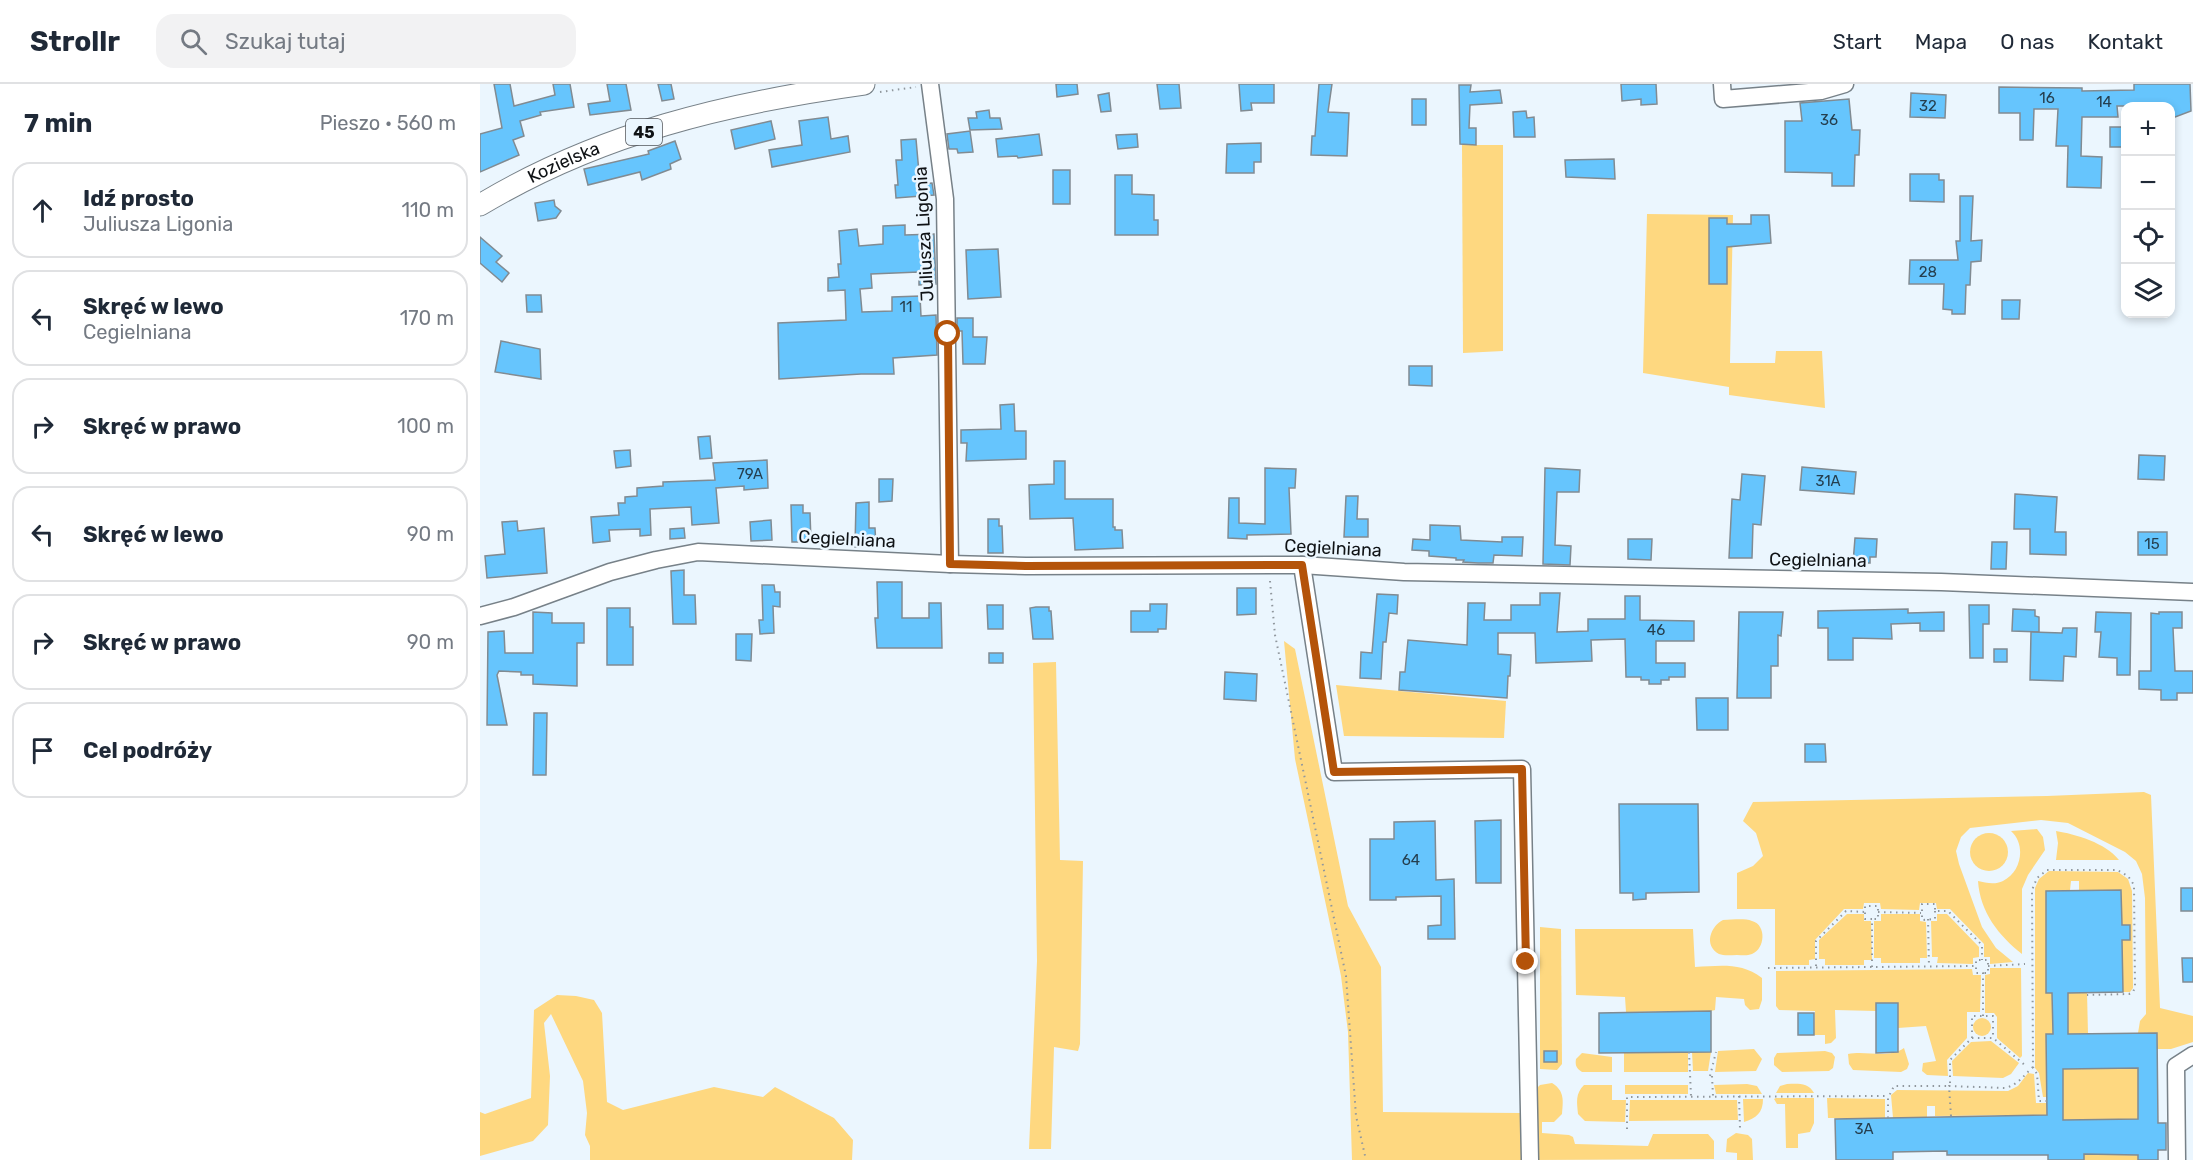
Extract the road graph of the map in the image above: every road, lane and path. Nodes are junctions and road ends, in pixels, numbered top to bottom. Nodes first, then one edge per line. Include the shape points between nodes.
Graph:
1 (864, 84) edge
2 (930, 84) edge
3 (1722, 84) edge
4 (1845, 84) edge
5 (480, 205) edge
6 (950, 564) junction
7 (1269, 565) junction
8 (1302, 565) junction
9 (2193, 592) edge
10 (480, 616) edge
11 (1935, 911) junction
12 (1865, 912) junction
13 (1878, 912) junction
14 (1922, 913) junction
15 (1872, 919) junction
16 (1928, 920) junction
17 (1982, 960) junction
18 (2025, 963) dead end
19 (1976, 966) junction
20 (1988, 966) junction
21 (1872, 967) junction
22 (1929, 967) junction
23 (1768, 968) dead end
24 (1816, 968) junction
25 (1983, 973) junction
26 (2087, 995) dead end
27 (1983, 1016) junction
28 (1972, 1038) junction
29 (1993, 1038) junction
30 (1689, 1052) dead end
31 (1716, 1052) dead end
32 (2193, 1055) edge
33 (2026, 1066) dead end
34 (2033, 1067) junction
35 (1949, 1085) junction
36 (1691, 1096) junction
37 (1713, 1096) junction
38 (1739, 1096) junction
39 (1888, 1096) junction
40 (2047, 1101) dead end
41 (1951, 1116) dead end
42 (1888, 1118) dead end
43 (1740, 1128) dead end
44 (1627, 1129) dead end
45 (1366, 1160) edge
46 (1530, 1160) edge
47 (2176, 1160) edge

1 - 5 main road, Kozielska / 45 via 705,113 588,150
2 - 6 street, Juliusza Ligonia via 945,199
3 - 4 street via 1723,99 1821,92
6 - 7 street, Cegielniana
6 - 10 street, Cegielniana via 738,553 684,554 610,572
7 - 8 street, Cegielniana
7 - 45 path via 1275,635 1346,976 1356,1116
8 - 9 street, Cegielniana via 1427,573 1941,582
8 - 46 street via 1334,772 1522,769
11 - 14 path via 1935,904 1922,904
11 - 16 path via 1935,919
11 - 17 path via 1948,911 1982,945
12 - 13 path via 1865,906 1878,906
12 - 15 path via 1865,919
12 - 24 path via 1846,911 1816,941
13 - 14 path
13 - 15 path via 1878,919
14 - 16 path via 1922,920
15 - 21 path
16 - 22 path
17 - 19 path via 1976,960
17 - 20 path via 1988,960
18 - 20 path
19 - 22 path
19 - 25 path via 1976,973
20 - 25 path via 1988,973
21 - 22 path
21 - 24 path
23 - 24 path
25 - 27 path
26 - 34 path via 2133,992 2134,885 2117,870 2047,870 2037,878 2032,890
27 - 28 path via 1972,1016
27 - 29 path via 1993,1016
28 - 29 path
28 - 35 path via 1950,1060
29 - 33 path
30 - 36 path
31 - 37 path via 1711,1076
32 - 47 street via 2176,1066
34 - 35 path via 2005,1088
34 - 40 path via 2039,1101
35 - 39 path via 1894,1086
35 - 41 path
36 - 37 path
36 - 44 path via 1627,1097
37 - 38 path
38 - 39 path
38 - 43 path
39 - 42 path

